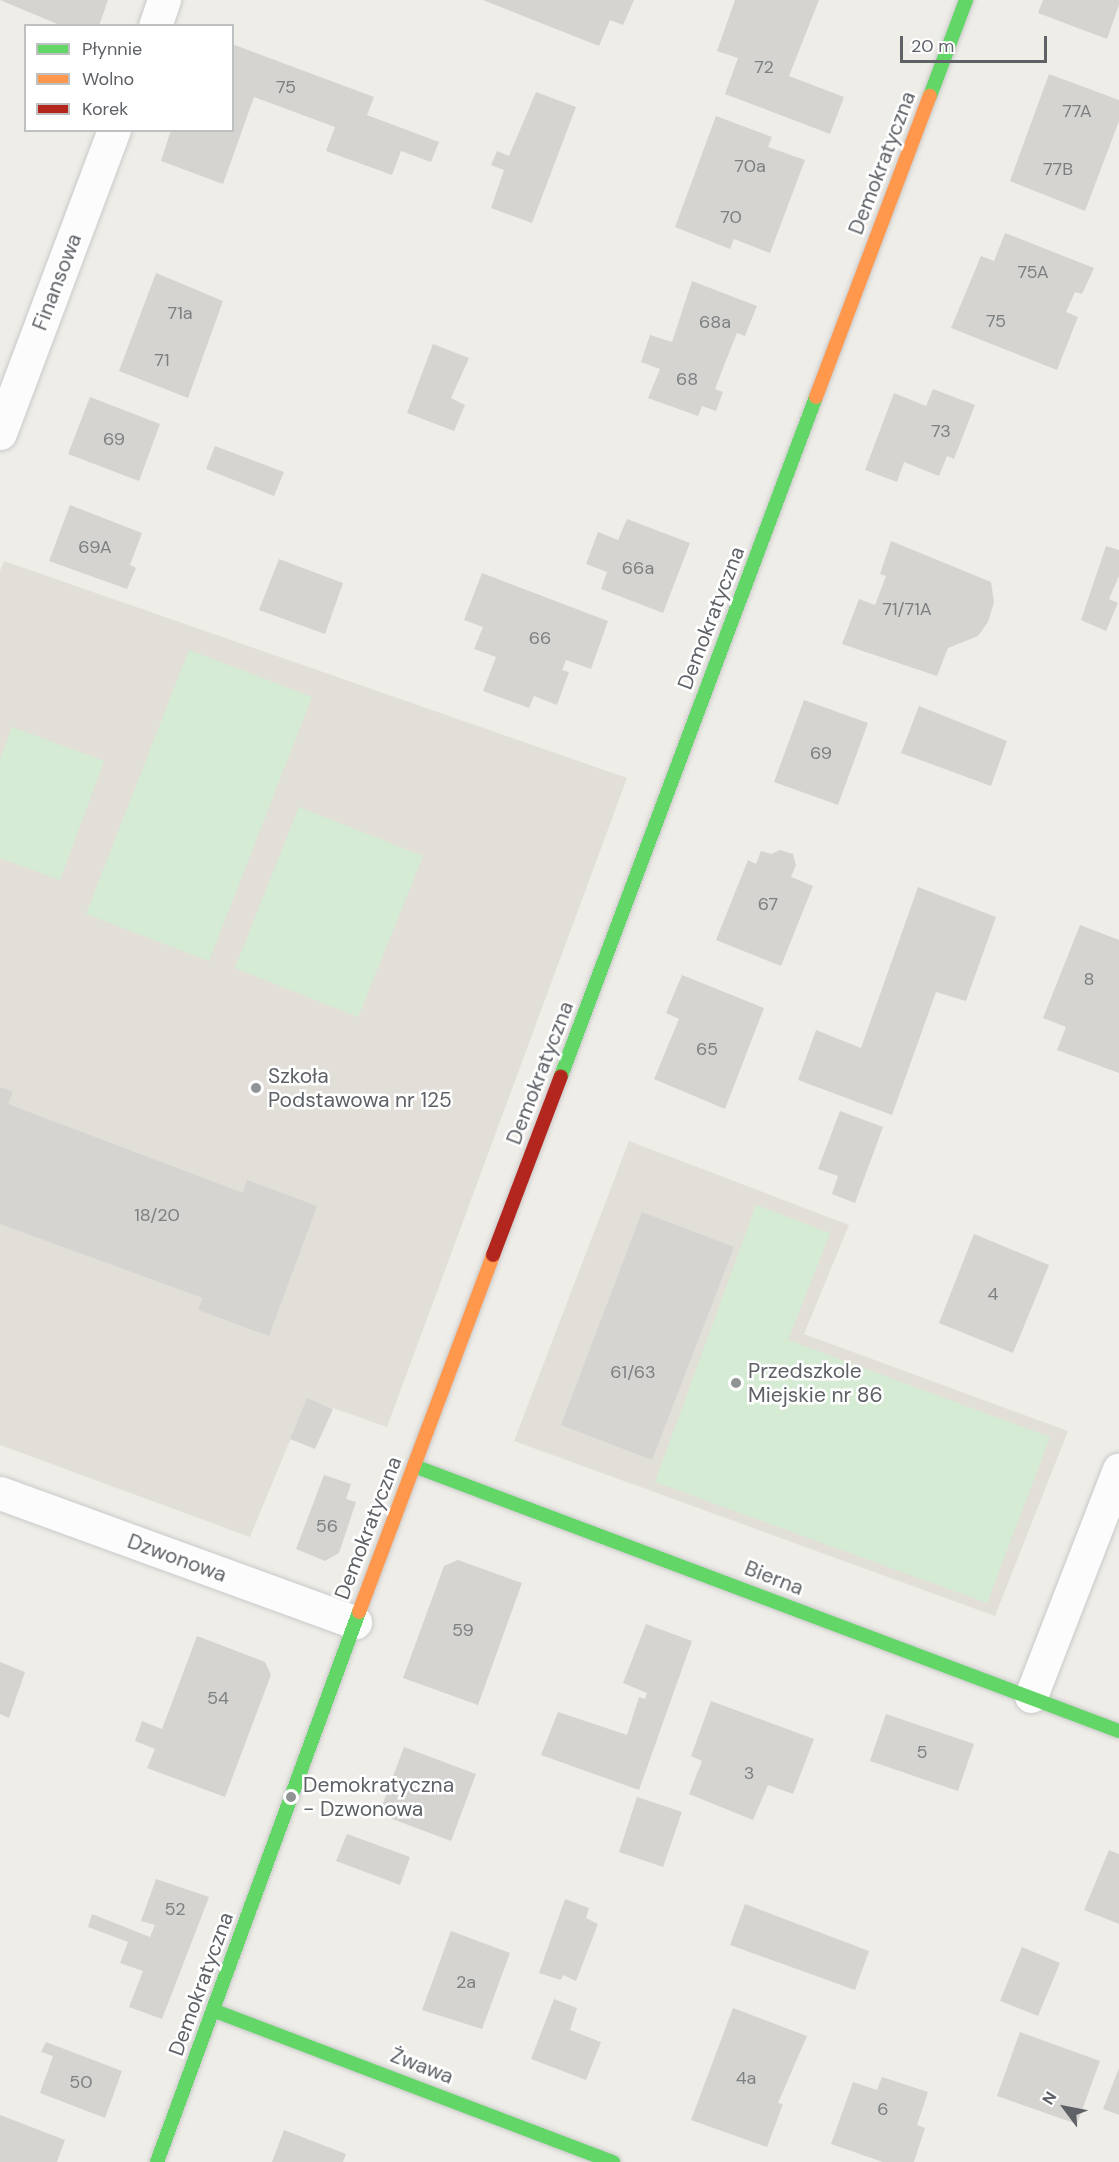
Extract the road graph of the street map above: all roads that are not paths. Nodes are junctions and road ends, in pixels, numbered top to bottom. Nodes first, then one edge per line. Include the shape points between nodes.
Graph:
1 (164, 0) edge
2 (966, 0) edge
3 (155, 24) edge
4 (113, 132) edge
5 (0, 433) edge
6 (414, 1467) junction
7 (1119, 1469) edge
8 (0, 1493) edge
9 (355, 1622) junction
10 (1031, 1696) junction
11 (1119, 1731) edge
12 (215, 2010) junction
13 (157, 2162) edge
14 (613, 2162) edge

1 - 3 street
2 - 6 street, Demokratyczna
4 - 5 street, Finansowa
6 - 9 street, Demokratyczna
6 - 10 street, Bierna
7 - 10 street
8 - 9 street, Dzwonowa
9 - 12 street, Demokratyczna
10 - 11 street, Bierna
12 - 13 street, Demokratyczna
12 - 14 street, Żwawa

